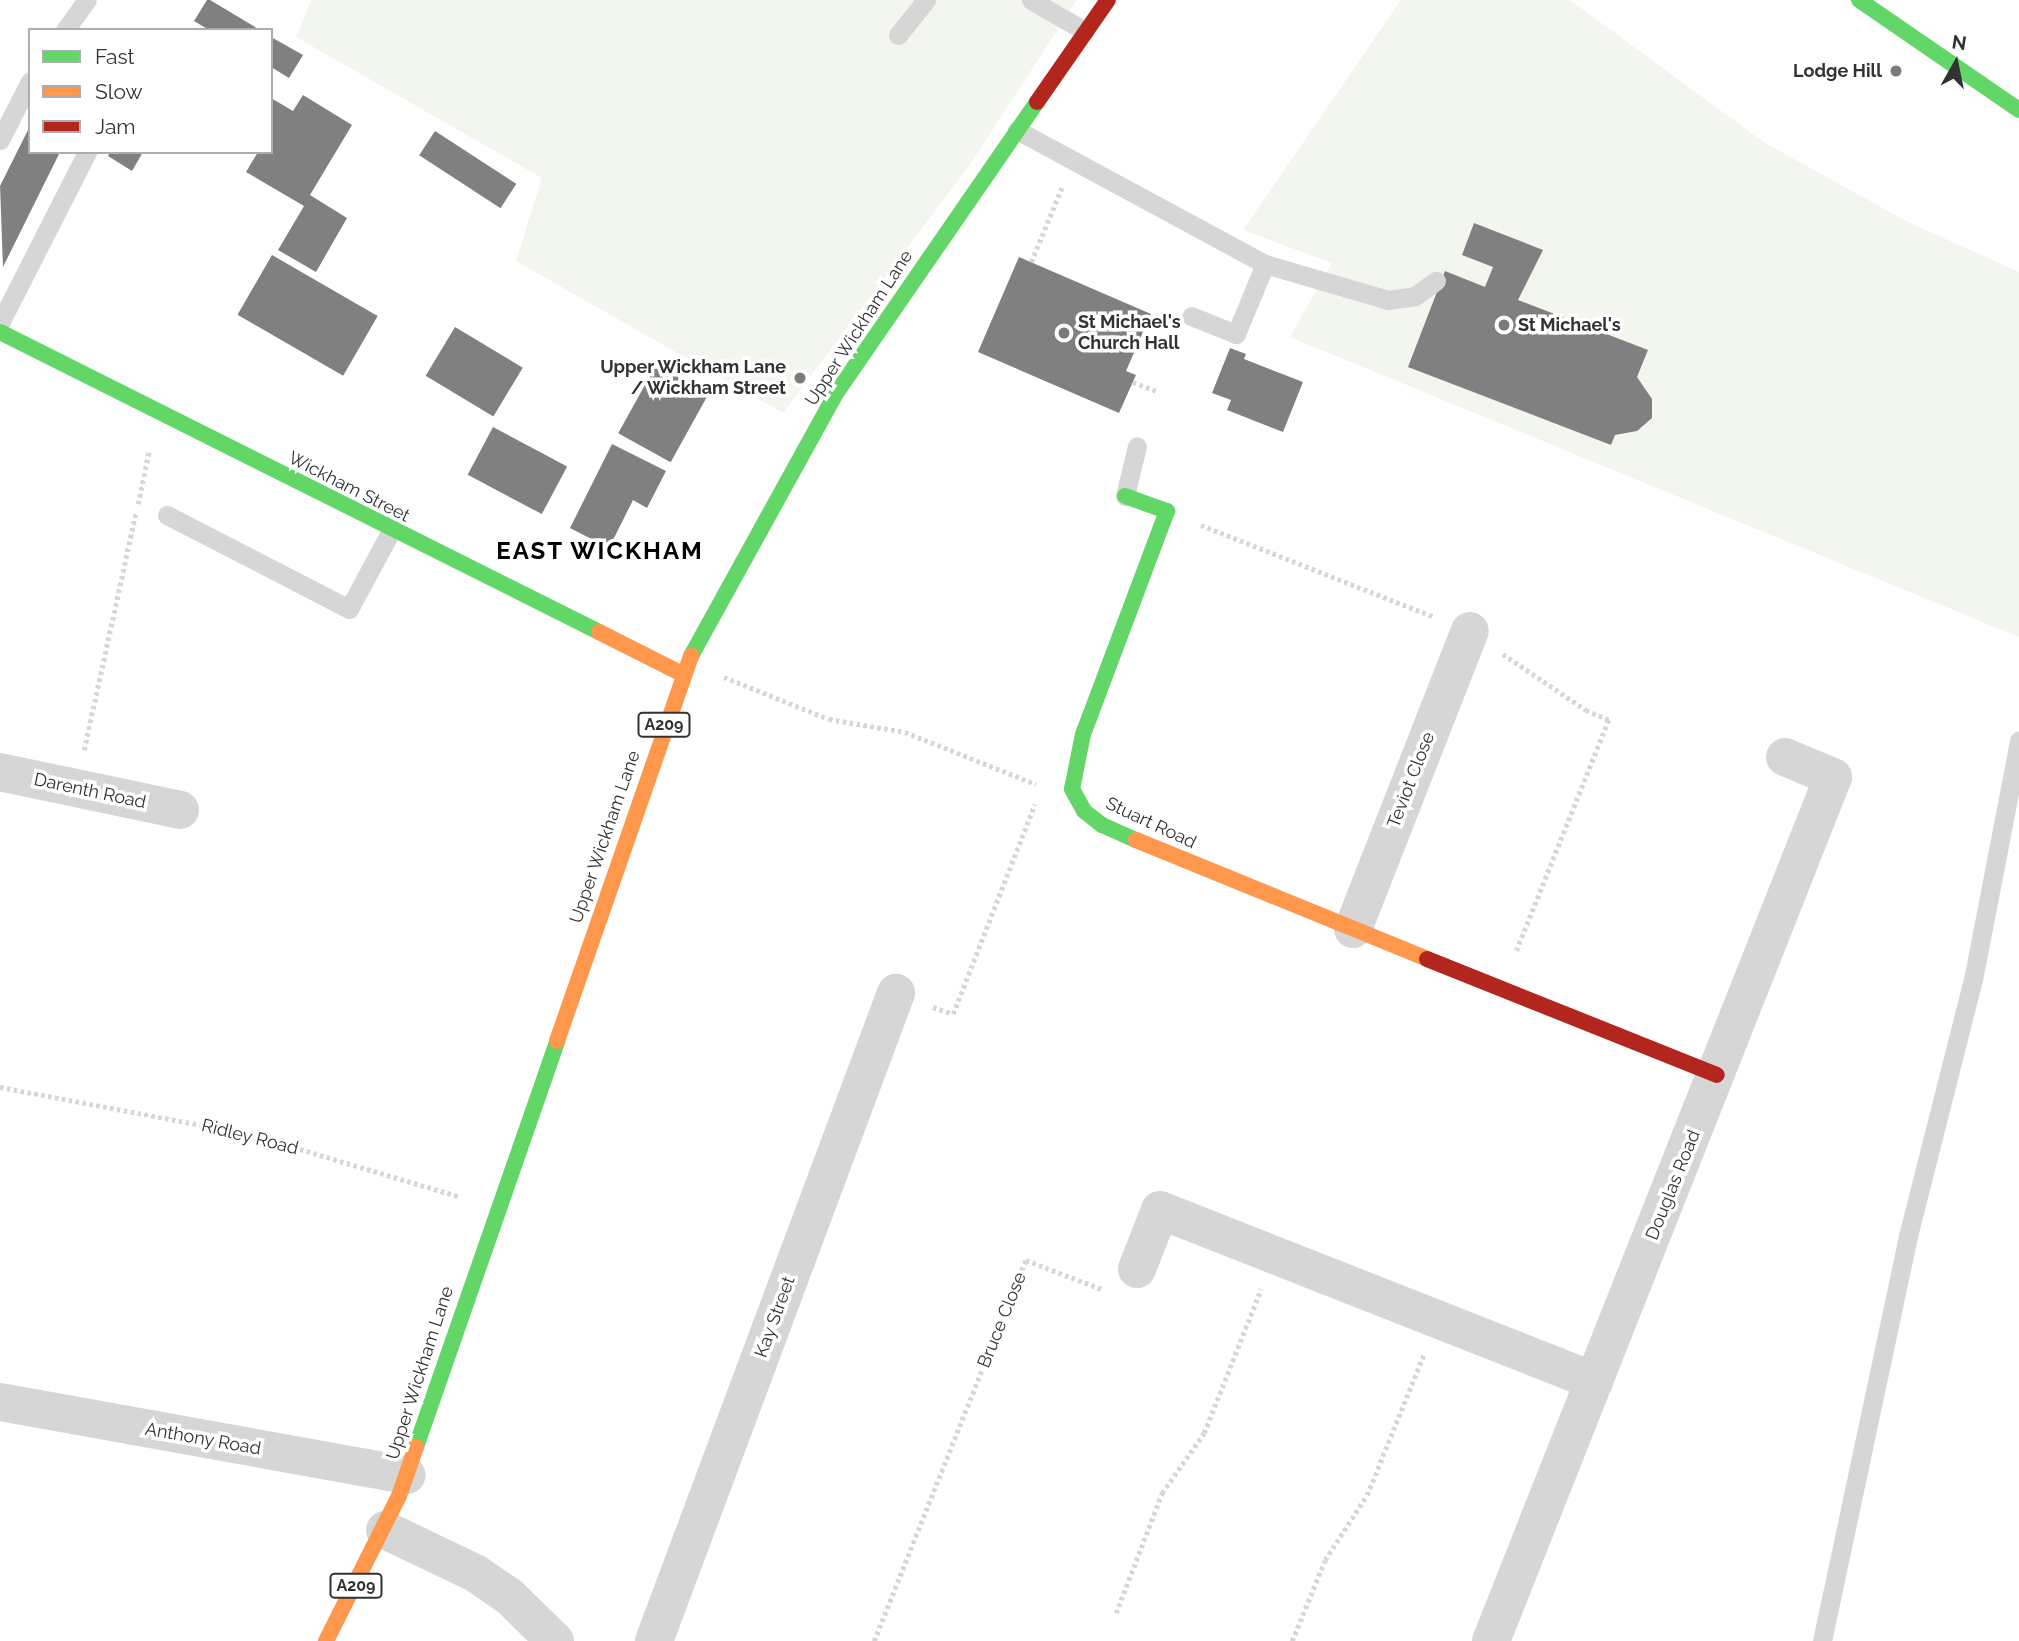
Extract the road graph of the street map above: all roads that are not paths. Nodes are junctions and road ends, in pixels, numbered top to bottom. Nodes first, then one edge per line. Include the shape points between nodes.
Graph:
1 (87, 0) edge
2 (926, 0) edge
3 (1031, 0) edge
4 (1108, 0) edge
5 (1859, 0) edge
6 (66, 28) edge
7 (1086, 31) junction
8 (898, 35) dead end
9 (28, 85) edge
10 (2019, 110) edge
11 (1017, 130) junction
12 (0, 140) edge
13 (86, 154) edge
14 (1265, 264) junction
15 (1436, 281) dead end
16 (1191, 316) dead end
17 (0, 323) edge
18 (0, 332) edge
19 (1137, 446) dead end
20 (1125, 496) joint
21 (167, 516) dead end
22 (392, 530) junction
23 (1470, 631) dead end
24 (685, 668) junction
25 (2019, 740) edge
26 (1785, 757) dead end
27 (0, 772) edge
28 (180, 810) dead end
29 (1353, 929) junction
30 (896, 993) road end
31 (1717, 1075) junction
32 (1137, 1269) road end
33 (1595, 1381) junction
34 (0, 1402) edge
35 (406, 1475) junction
36 (385, 1530) junction
37 (326, 1641) edge
38 (555, 1641) edge
39 (654, 1641) edge
40 (1491, 1641) edge
41 (1822, 1641) edge

1 - 6 lane
2 - 8 lane
3 - 7 lane
4 - 7 street, Upper Wickham Lane / A209
5 - 10 street
7 - 11 street, Upper Wickham Lane / A209
9 - 12 lane
11 - 14 lane
11 - 24 street, Upper Wickham Lane / A209 via 837,392
13 - 17 lane
14 - 15 lane via 1388,300 1415,296
14 - 16 lane via 1236,334
18 - 22 street, Wickham Street
19 - 20 lane
20 - 29 street, Stuart Road via 1167,511 1083,734 1072,789 1084,811 1102,825
21 - 22 lane via 349,609
22 - 24 street, Wickham Street
23 - 29 street, Teviot Close
24 - 35 street, Upper Wickham Lane / A209
25 - 41 lane via 1973,980 1908,1236
26 - 31 street, Douglas Road via 1833,777
27 - 28 street, Darenth Road
29 - 31 street, Stuart Road
30 - 39 street, Kay Street
31 - 33 street, Douglas Road
32 - 33 street via 1160,1210
33 - 40 street, Douglas Road
34 - 35 street, Anthony Road
35 - 36 street, Upper Wickham Lane / A209
36 - 37 street, Upper Wickham Lane / A209
36 - 38 street via 474,1573 510,1597

